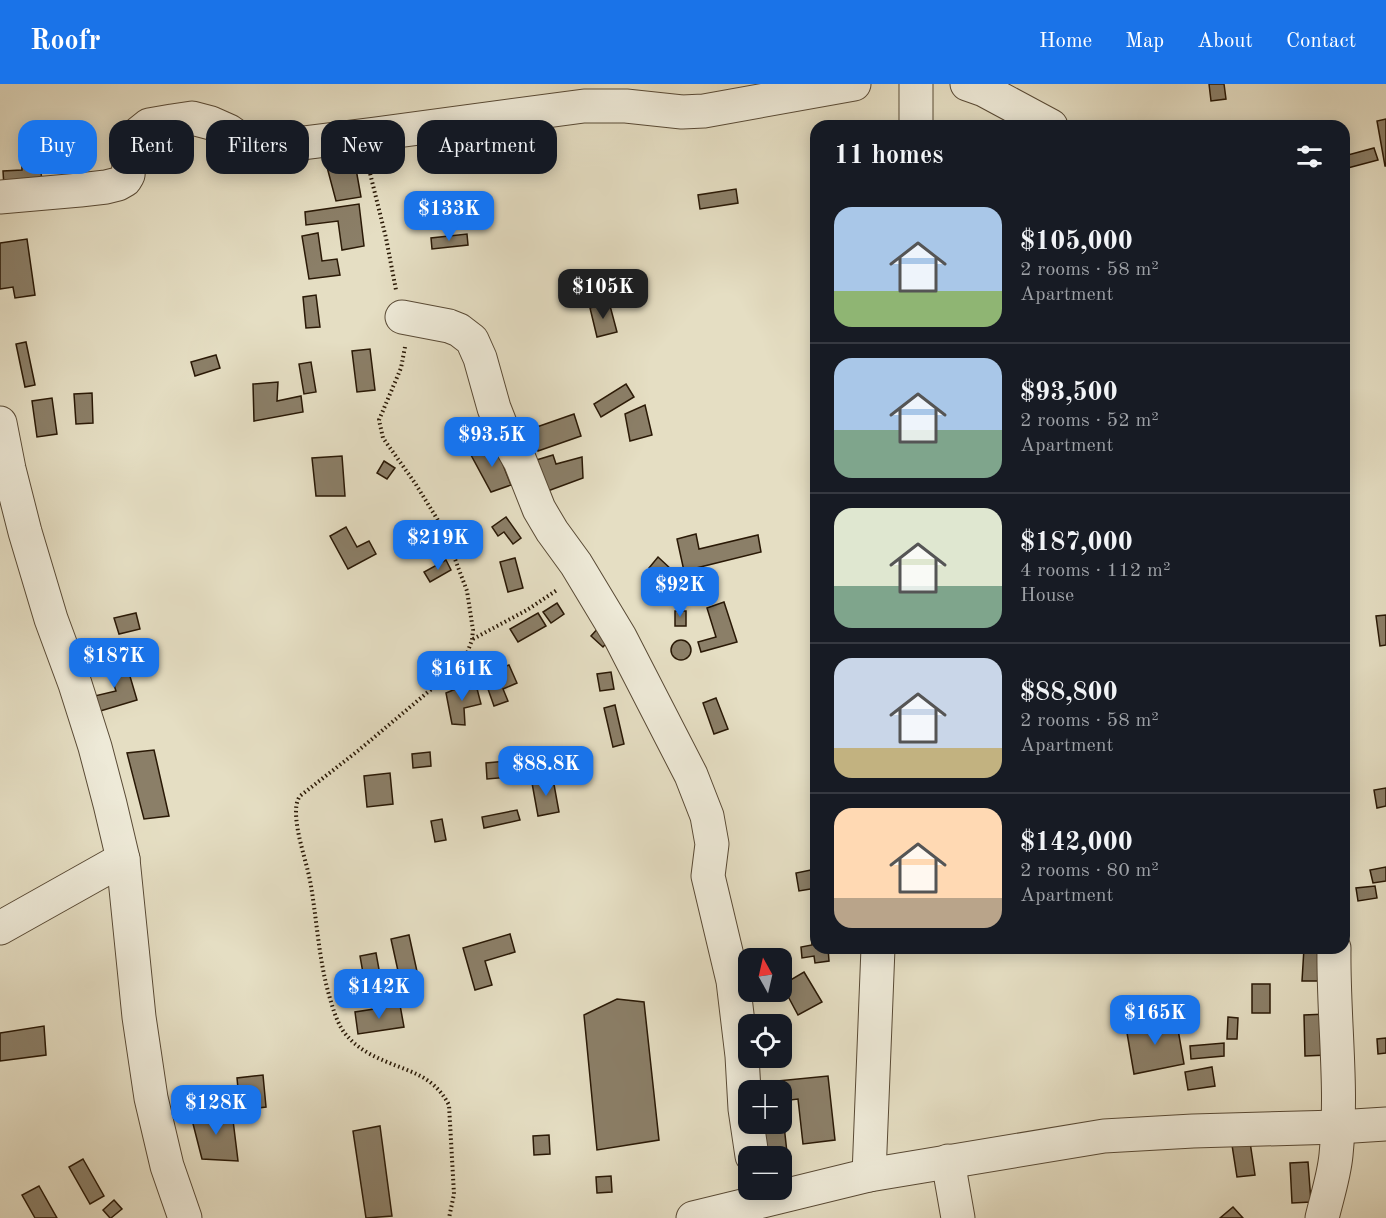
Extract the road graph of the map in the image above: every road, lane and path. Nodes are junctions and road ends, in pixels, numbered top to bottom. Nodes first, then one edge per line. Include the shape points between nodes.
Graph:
1 (854, 84) edge
2 (916, 84) edge
3 (967, 84) edge
4 (916, 120) edge
5 (1040, 120) edge
6 (405, 130) edge
7 (321, 141) edge
8 (370, 174) edge
9 (0, 197) edge
10 (402, 318) junction
11 (0, 423) edge
12 (581, 574) junction
13 (472, 640) junction
14 (123, 859) junction
15 (0, 928) edge
16 (878, 954) edge
17 (1334, 954) edge
18 (1386, 1124) edge
19 (1338, 1127) junction
20 (751, 1146) edge
21 (948, 1161) junction
22 (869, 1175) junction
23 (745, 1200) edge
24 (782, 1200) edge
25 (808, 1204) edge
26 (185, 1218) edge
27 (449, 1218) edge
28 (693, 1218) edge
29 (958, 1218) edge
30 (1322, 1218) edge

1 - 6 street via 704,111 584,106
2 - 4 street
3 - 5 street
7 - 9 street via 279,146 256,144 192,118 149,125 131,146 128,175 118,184
8 - 10 path
10 - 12 street via 449,326 472,340 503,431 539,509
10 - 13 path via 405,353 379,420 381,432 444,530 467,591
11 - 14 street via 25,532 95,747
12 - 13 path
12 - 20 street via 620,637 691,776 707,816 712,844 708,876 733,981
13 - 27 path via 466,656 447,676 300,796 296,807 322,964 339,1024 364,1050 433,1083 448,1105 454,1194
14 - 15 street
14 - 26 street via 151,1098 167,1166
16 - 22 street
17 - 19 street
18 - 19 street
19 - 21 street via 1104,1136
19 - 30 street
21 - 22 street
21 - 29 street
22 - 25 street
23 - 28 street
24 - 25 street

